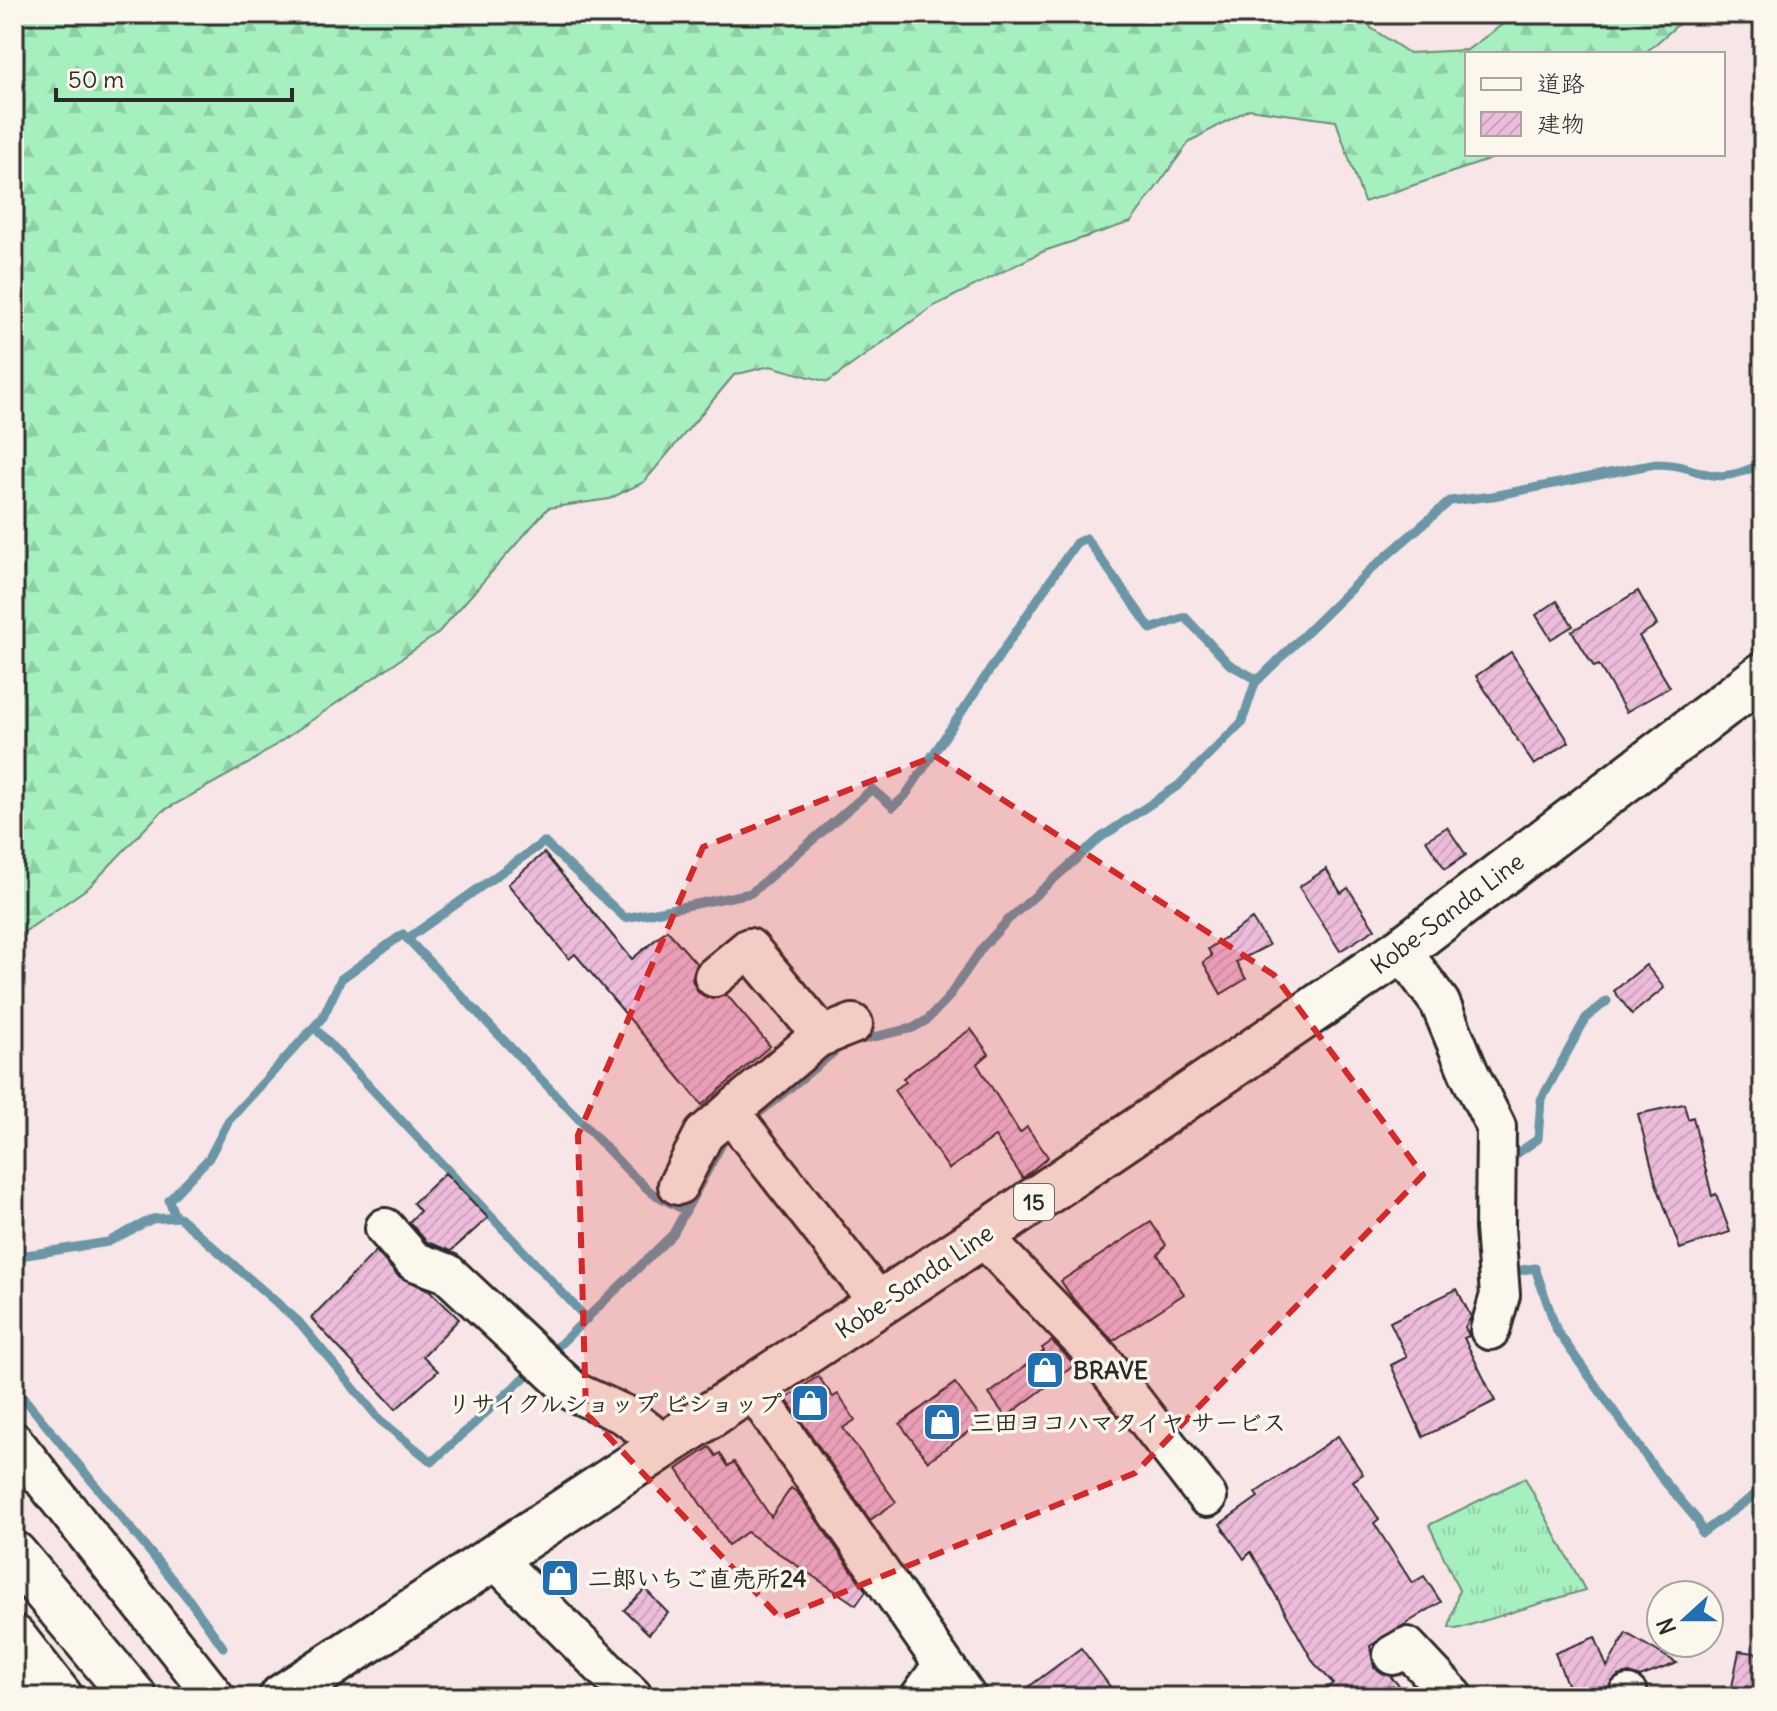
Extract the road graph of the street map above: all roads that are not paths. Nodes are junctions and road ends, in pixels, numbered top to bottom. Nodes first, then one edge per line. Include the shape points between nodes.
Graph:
1 (1763, 675) edge
2 (1401, 950) junction
3 (714, 977) dead end
4 (853, 1024) dead end
5 (817, 1038) junction
6 (730, 1112) junction
7 (678, 1185) dead end
8 (385, 1228) dead end
9 (982, 1236) junction
10 (880, 1304) junction
11 (1490, 1330) dead end
12 (752, 1388) junction
13 (14, 1442) edge
14 (660, 1450) junction
15 (1207, 1497) dead end
16 (14, 1554) edge
17 (494, 1558) junction
18 (14, 1638) edge
19 (1393, 1655) dead end
20 (943, 1665) junction
21 (1444, 1685) edge
22 (60, 1697) edge
23 (134, 1697) edge
24 (215, 1697) edge
25 (282, 1697) edge
26 (633, 1697) edge
27 (920, 1697) edge
28 (966, 1697) edge

1 - 2 main road, Kobe-Sanda Line / 15
2 - 9 main road, Kobe-Sanda Line / 15
2 - 11 street via 1440,1003 1496,1127 1500,1295
3 - 5 street via 749,948 811,1022
4 - 5 street
5 - 6 street
6 - 7 street via 704,1134
6 - 10 street
8 - 14 street via 414,1261 447,1273 574,1392 625,1415 648,1432
9 - 10 main road, Kobe-Sanda Line / 15
9 - 15 street via 1101,1360
10 - 12 main road, Kobe-Sanda Line / 15
12 - 14 main road, Kobe-Sanda Line / 15
12 - 20 street
13 - 24 street
14 - 17 main road, Kobe-Sanda Line / 15
16 - 23 main road
17 - 25 main road, Kobe-Sanda Line / 15
17 - 26 street
18 - 22 main road
19 - 21 street via 1407,1647
20 - 27 street
20 - 28 street

